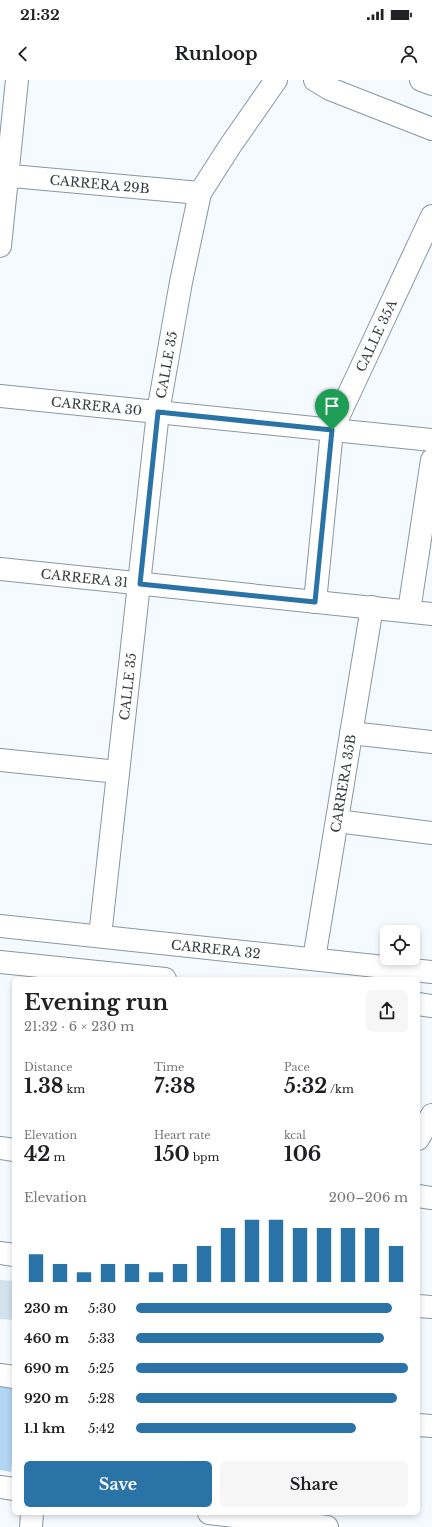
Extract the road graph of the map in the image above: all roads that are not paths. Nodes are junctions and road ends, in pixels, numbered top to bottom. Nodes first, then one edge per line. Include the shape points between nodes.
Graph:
1 (17, 80) edge
2 (276, 80) edge
3 (421, 80) edge
4 (323, 83) edge
5 (432, 84) edge
6 (432, 129) edge
7 (4, 175) edge
8 (200, 193) junction
9 (432, 216) edge
10 (0, 246) edge
11 (0, 396) edge
12 (158, 412) junction
13 (332, 430) junction
14 (432, 440) edge
15 (432, 460) edge
16 (0, 569) edge
17 (140, 584) junction
18 (315, 602) junction
19 (372, 607) junction
20 (409, 611) junction
21 (432, 614) edge
22 (351, 733) junction
23 (432, 742) edge
24 (0, 760) edge
25 (118, 772) junction
26 (337, 821) junction
27 (432, 833) edge
28 (0, 926) edge
29 (100, 936) junction
30 (314, 959) junction
31 (0, 962) edge
32 (432, 972) edge
33 (88, 975) edge
34 (126, 977) edge
35 (420, 1004) edge
36 (432, 1006) edge
37 (432, 1115) edge
38 (420, 1136) edge
39 (0, 1148) edge
40 (12, 1150) edge
41 (420, 1196) edge
42 (432, 1198) edge
43 (0, 1253) edge
44 (12, 1255) edge
45 (420, 1306) edge
46 (432, 1307) edge
47 (0, 1374) edge
48 (12, 1377) edge
49 (420, 1425) edge
50 (432, 1426) edge
51 (0, 1487) edge
52 (12, 1489) edge
53 (32, 1515) edge
54 (226, 1515) edge
55 (31, 1527) edge
56 (326, 1527) edge

1 - 7 street
2 - 8 street, CALLE 35
3 - 5 street
4 - 6 street
7 - 8 street, CARRERA 29B
7 - 10 street
8 - 12 street, CALLE 35
9 - 13 street, CALLE 35A
11 - 12 street, CARRERA 30
12 - 13 street, CARRERA 30
12 - 17 street, CALLE 35
13 - 14 street, CARRERA 30
13 - 18 street, CALLE 35A
15 - 20 street
16 - 17 street, CARRERA 31
17 - 18 street, CARRERA 31
17 - 25 street, CALLE 35
18 - 19 street, CARRERA 31
19 - 20 street, CARRERA 31
19 - 22 street, CARRERA 35B
20 - 21 street, CARRERA 31
22 - 23 street
22 - 26 street, CARRERA 35B
24 - 25 street
25 - 29 street, CALLE 35
26 - 27 street
26 - 30 street, CARRERA 35B
28 - 29 street, CARRERA 32
29 - 30 street, CARRERA 32
30 - 32 street, CARRERA 32
31 - 33 street
33 - 34 street
35 - 36 street
37 - 38 street
39 - 40 street
41 - 42 street
43 - 44 street
45 - 46 street
47 - 48 street
49 - 50 street
51 - 52 street
53 - 55 street
54 - 56 street

